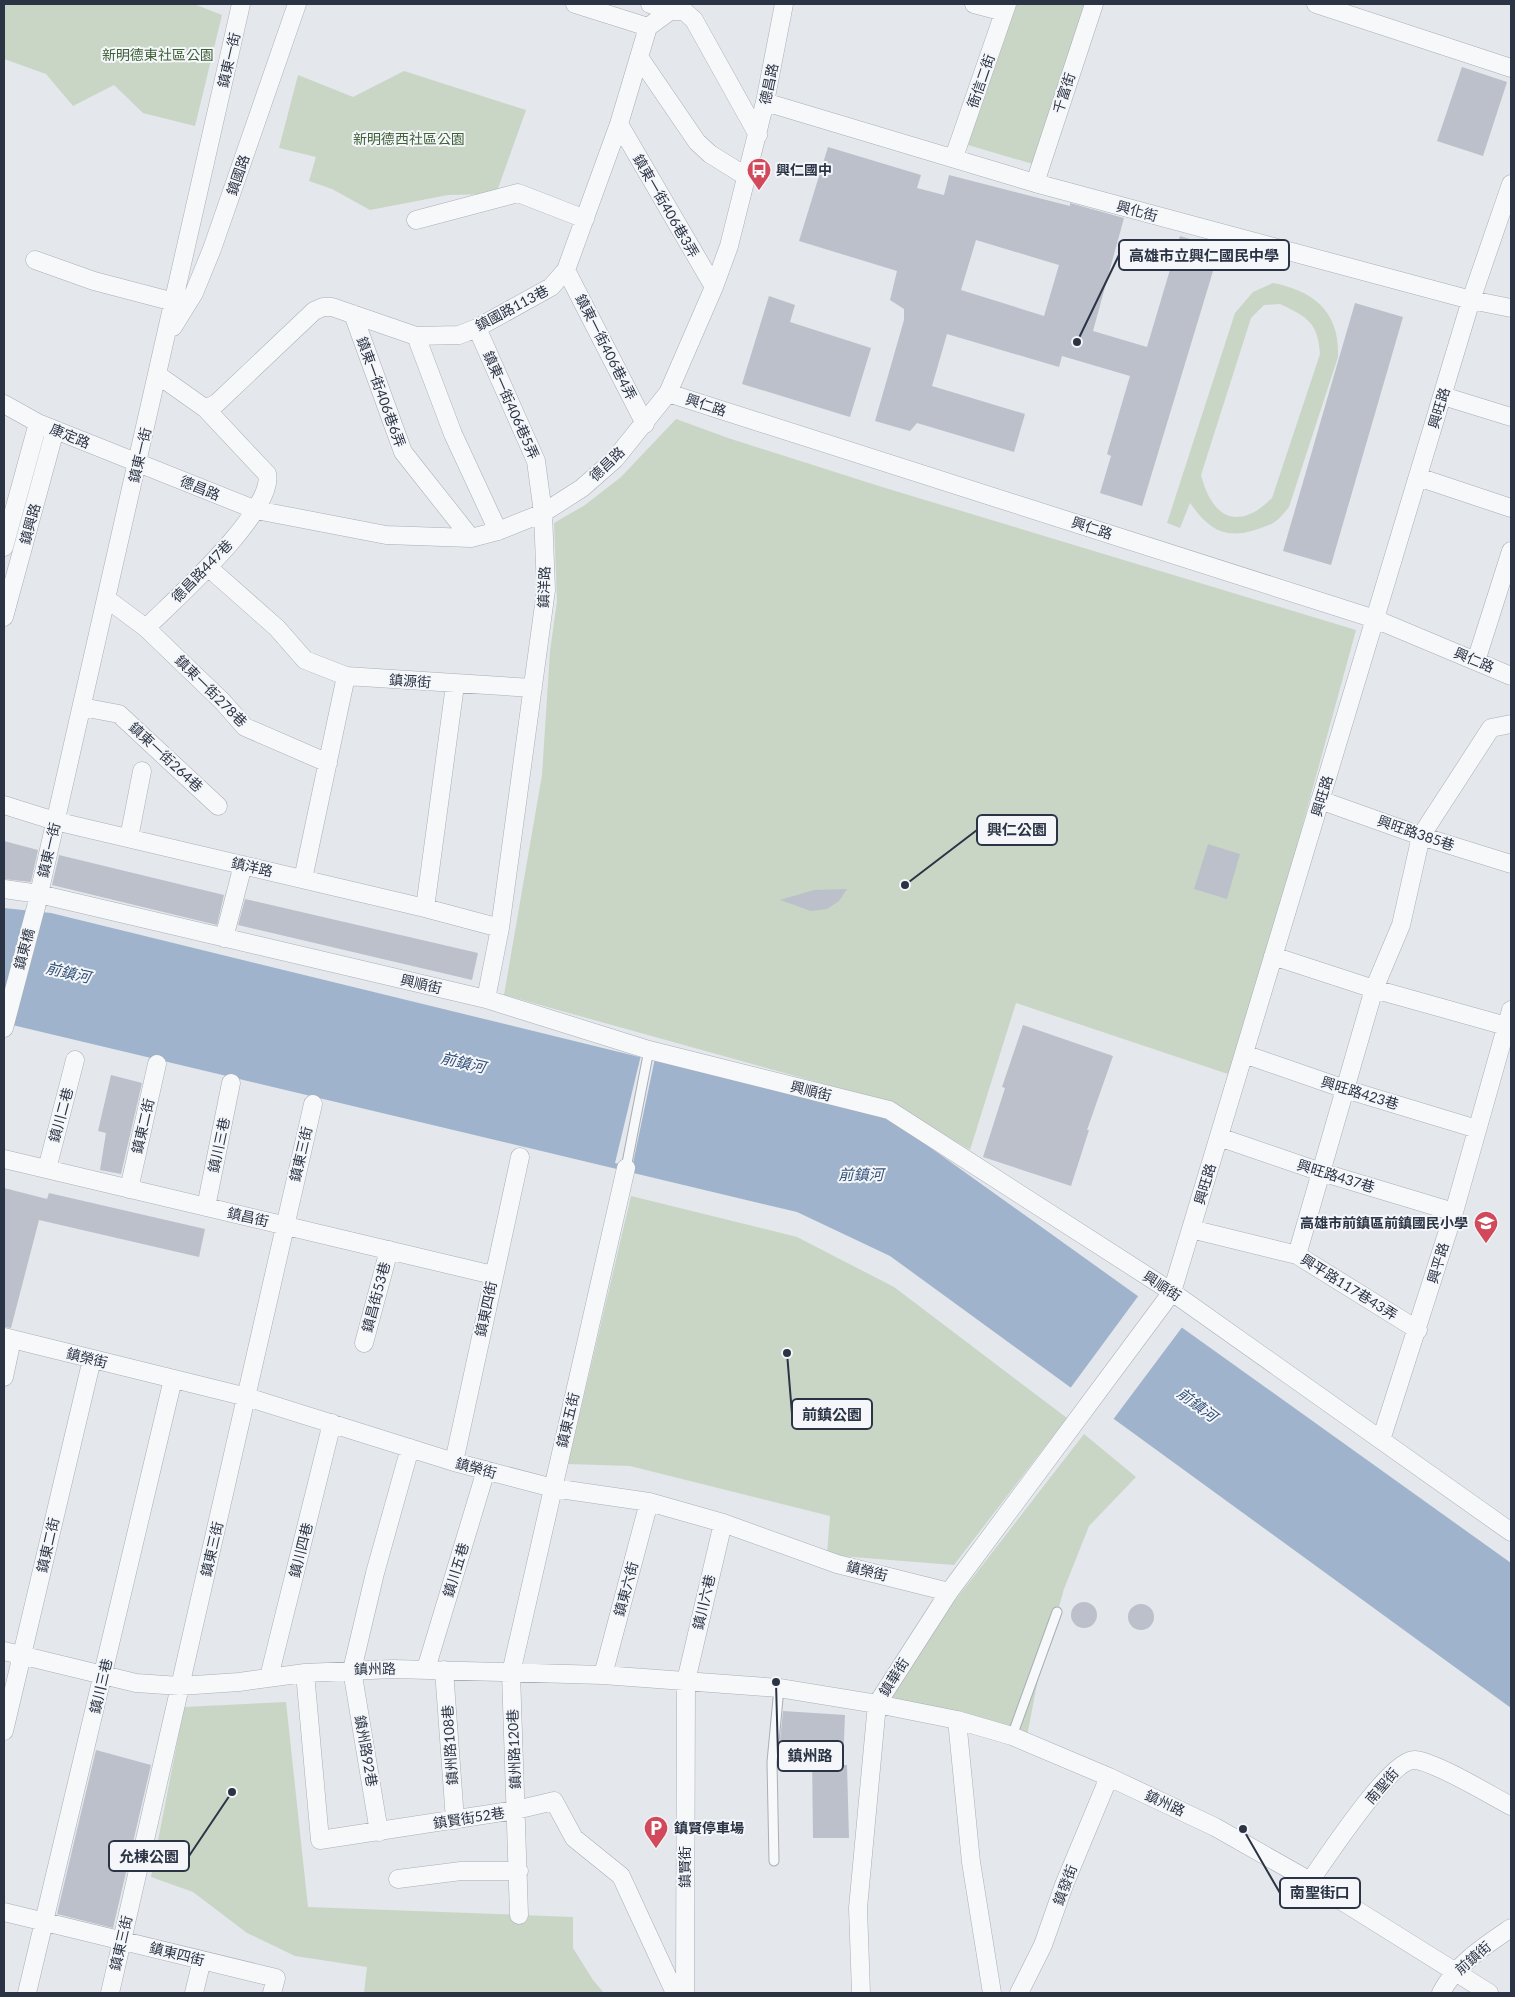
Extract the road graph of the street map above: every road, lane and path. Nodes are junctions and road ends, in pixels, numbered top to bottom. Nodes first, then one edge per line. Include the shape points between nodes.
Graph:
1 (241, 4) edge
2 (297, 4) edge
3 (575, 4) edge
4 (650, 4) edge
5 (784, 4) edge
6 (974, 4) edge
7 (1094, 4) edge
8 (1316, 4) edge
9 (1006, 8) edge
10 (670, 11) junction
11 (648, 27) junction
12 (639, 57) junction
13 (1511, 68) edge
14 (765, 102) junction
15 (619, 124) junction
16 (758, 135) junction
17 (954, 158) junction
18 (747, 177) junction
19 (1035, 183) junction
20 (1511, 184) edge
21 (585, 219) junction
22 (416, 220) dead end
23 (35, 260) dead end
24 (566, 270) junction
25 (714, 287) junction
26 (1471, 300) junction
27 (174, 302) junction
28 (1511, 308) edge
29 (353, 314) junction
30 (477, 328) junction
31 (416, 336) junction
32 (166, 341) junction
33 (158, 375) junction
34 (668, 393) junction
35 (1443, 396) junction
36 (4, 404) edge
37 (206, 409) junction
38 (1511, 417) edge
39 (38, 423) junction
40 (645, 424) junction
41 (55, 430) junction
42 (138, 463) junction
43 (1418, 477) junction
44 (1511, 508) edge
45 (256, 510) junction
46 (543, 513) junction
47 (498, 531) junction
48 (471, 538) junction
49 (4, 544) edge
50 (1511, 551) edge
51 (22, 555) junction
52 (208, 567) junction
53 (106, 598) junction
54 (4, 617) edge
55 (1375, 619) junction
56 (146, 628) junction
57 (1476, 661) junction
58 (346, 676) junction
59 (1511, 676) edge
60 (455, 685) junction
61 (534, 688) junction
62 (82, 708) junction
63 (1511, 724) edge
64 (328, 763) junction
65 (142, 771) dead end
66 (1320, 800) junction
67 (4, 805) edge
68 (218, 806) dead end
69 (55, 821) junction
70 (1421, 836) junction
71 (129, 838) junction
72 (1511, 864) edge
73 (243, 865) junction
74 (304, 879) junction
75 (4, 889) edge
76 (37, 900) junction
77 (425, 908) junction
78 (500, 928) junction
79 (224, 938) junction
80 (1273, 956) junction
81 (1374, 989) junction
82 (486, 999) junction
83 (1511, 1010) edge
84 (5, 1025) edge
85 (1506, 1026) junction
86 (649, 1052) junction
87 (1244, 1054) junction
88 (75, 1060) dead end
89 (157, 1064) dead end
90 (231, 1083) dead end
91 (1345, 1089) junction
92 (313, 1104) dead end
93 (1477, 1129) junction
94 (1219, 1137) junction
95 (520, 1157) dead end
96 (4, 1159) edge
97 (626, 1168) joint
98 (47, 1169) junction
99 (1321, 1172) junction
100 (129, 1189) junction
101 (206, 1207) junction
102 (1454, 1212) junction
103 (285, 1226) junction
104 (1191, 1229) junction
105 (389, 1250) junction
106 (1297, 1255) junction
107 (493, 1275) junction
108 (1172, 1292) junction
109 (1418, 1330) junction
110 (8, 1338) edge
111 (364, 1343) dead end
112 (92, 1359) junction
113 (4, 1377) edge
114 (173, 1379) junction
115 (247, 1397) junction
116 (1081, 1415) joint
117 (332, 1423) junction
118 (1381, 1440) junction
119 (410, 1448) junction
120 (454, 1462) junction
121 (486, 1470) junction
122 (553, 1488) junction
123 (650, 1502) junction
124 (723, 1523) junction
125 (1511, 1532) edge
126 (949, 1592) junction
127 (1057, 1612) dead end
128 (4, 1651) edge
129 (22, 1655) junction
130 (426, 1669) junction
131 (352, 1670) junction
132 (444, 1670) junction
133 (305, 1673) junction
134 (511, 1673) junction
135 (602, 1675) junction
136 (103, 1676) junction
137 (269, 1676) junction
138 (686, 1681) junction
139 (180, 1686) junction
140 (779, 1688) junction
141 (877, 1704) junction
142 (957, 1720) junction
143 (4, 1731) edge
144 (1012, 1736) junction
145 (1109, 1777) junction
146 (1511, 1806) edge
147 (516, 1810) junction
148 (455, 1820) junction
149 (379, 1832) junction
150 (774, 1861) dead end
151 (519, 1871) junction
152 (398, 1879) dead end
153 (1310, 1881) junction
154 (4, 1912) edge
155 (518, 1915) dead end
156 (44, 1922) junction
157 (1511, 1928) edge
158 (122, 1940) junction
159 (202, 1960) junction
160 (1454, 1973) junction
161 (27, 1993) edge
162 (110, 1993) edge
163 (194, 1993) edge
164 (272, 1993) edge
165 (675, 1993) edge
166 (685, 1993) edge
167 (861, 1993) edge
168 (992, 1993) edge
169 (1019, 1993) edge
170 (1441, 1993) edge
171 (1489, 1993) edge

1 - 27 street, 鎮東一街
2 - 32 street, 鎮國路 via 212,249 194,293
3 - 11 street
4 - 10 street
5 - 14 street, 德昌路
6 - 9 street
7 - 19 street, 千富街
8 - 13 street
9 - 17 street, 衙信二街
10 - 11 street
10 - 16 street via 684,11 694,20
11 - 12 street, 鎮國路113巷
12 - 15 street, 鎮國路113巷
12 - 18 street via 697,142
14 - 16 street, 德昌路
14 - 17 street, 興化街
15 - 21 street, 鎮國路113巷
15 - 25 street, 鎮東一街406巷3弄
16 - 18 street, 德昌路
17 - 19 street, 興化街
18 - 25 street, 德昌路 via 729,246
19 - 26 street, 興化街
20 - 26 street, 興旺路
21 - 22 street via 518,193
21 - 24 street, 鎮國路113巷
23 - 27 street via 94,281
24 - 30 street, 鎮國路113巷 via 551,288
24 - 40 street, 鎮東一街406巷4弄
25 - 34 street, 德昌路
26 - 28 street, 興化街
26 - 35 street, 興旺路
27 - 32 street, 鎮東一街
29 - 31 street, 鎮國路113巷
29 - 37 street, 鎮國路113巷 via 332,307 314,311 217,403
29 - 48 street, 鎮東一街406巷6弄 via 403,452
30 - 31 street, 鎮國路113巷 via 458,335
30 - 46 street, 鎮東一街406巷5弄 via 536,461
31 - 47 street via 453,434
32 - 33 street, 鎮東一街
33 - 37 street
33 - 42 street, 鎮東一街
34 - 40 street, 德昌路
34 - 55 street, 興仁路
35 - 38 street
35 - 43 street, 興旺路
36 - 39 street, 康定路
37 - 45 street, 德昌路447巷 via 267,474 269,482
39 - 41 street, 康定路
39 - 49 street, 鎮興路
40 - 46 street, 德昌路 via 615,459 582,488
41 - 42 street, 康定路
41 - 51 street, 鎮興路
42 - 45 street, 德昌路
42 - 53 street, 鎮東一街
43 - 44 street
43 - 55 street, 興旺路
45 - 48 street, 德昌路 via 386,535
45 - 52 street, 德昌路447巷
46 - 47 street, 德昌路
46 - 61 street, 鎮洋路 via 546,590
47 - 48 street, 德昌路
49 - 51 street
50 - 57 street
51 - 54 street, 鎮興路
52 - 56 street, 德昌路447巷
52 - 58 street, 鎮源街 via 277,628 305,660
53 - 56 street, 鎮東一街278巷
53 - 62 street, 鎮東一街
55 - 57 street, 興仁路
55 - 66 street, 興旺路
56 - 64 street, 鎮東一街278巷 via 245,727
57 - 59 street, 興仁路
58 - 60 street, 鎮源街
58 - 64 street
60 - 61 street, 鎮源街
60 - 77 street
61 - 78 street, 鎮洋路
62 - 68 street, 鎮東一街264巷 via 119,714
62 - 69 street, 鎮東一街
63 - 70 street via 1491,728
64 - 74 street
65 - 71 street
66 - 70 street, 興旺路385巷
66 - 80 street, 興旺路
67 - 69 street, 鎮洋路
69 - 71 street, 鎮洋路
69 - 76 street, 鎮東一街
70 - 72 street, 興旺路385巷
70 - 81 street via 1401,925
71 - 73 street, 鎮洋路
73 - 74 street, 鎮洋路
73 - 79 street
74 - 77 street, 鎮洋路
75 - 76 street, 興順街
76 - 79 street, 興順街
76 - 84 street, 鎮東橋
77 - 78 street, 鎮洋路
78 - 82 street, 鎮洋路
79 - 82 street, 興順街
80 - 81 street
80 - 87 street, 興旺路
81 - 85 street
81 - 91 street
82 - 86 street, 興順街
83 - 85 street, 興平路
85 - 93 street, 興平路
86 - 97 lane
86 - 108 street, 興順街 via 889,1110
87 - 91 street, 興旺路423巷
87 - 94 street, 興旺路
88 - 98 street, 鎮川二巷
89 - 100 street, 鎮東二街
90 - 101 street, 鎮川三巷
91 - 93 street, 興旺路423巷
91 - 99 street
92 - 103 street, 鎮東三街
93 - 102 street, 興平路
94 - 99 street, 興旺路437巷
94 - 104 street, 興旺路
95 - 107 street, 鎮東四街
96 - 98 street, 鎮昌街
97 - 122 street, 鎮東五街
98 - 100 street, 鎮昌街
99 - 102 street, 興旺路437巷
99 - 106 street
100 - 101 street, 鎮昌街
101 - 103 street, 鎮昌街
102 - 109 street, 興平路
103 - 105 street, 鎮昌街
103 - 115 street, 鎮東三街
104 - 106 street, 興平路117巷43弄
104 - 108 street, 興旺路
105 - 107 street, 鎮昌街
105 - 111 street, 鎮昌街53巷
106 - 109 street, 興平路117巷43弄
107 - 120 street, 鎮東四街
108 - 116 street, 興旺路
108 - 118 street, 興順街
109 - 118 street, 興平路
110 - 112 street, 鎮榮街
110 - 113 street
112 - 114 street, 鎮榮街
112 - 129 street, 鎮東二街
114 - 115 street, 鎮榮街
114 - 136 street, 鎮川三巷
115 - 117 street, 鎮榮街
115 - 139 street, 鎮東三街
116 - 126 street, 鎮華街
117 - 119 street, 鎮榮街
117 - 137 street, 鎮川四巷
118 - 125 street, 興順街
119 - 120 street, 鎮榮街
119 - 131 street via 375,1572
120 - 121 street, 鎮榮街
121 - 122 street, 鎮榮街
121 - 130 street, 鎮川五巷
122 - 123 street, 鎮榮街
122 - 134 street, 鎮東五街
123 - 124 street, 鎮榮街
123 - 135 street, 鎮東六街
124 - 126 street, 鎮榮街 via 837,1564
124 - 138 street, 鎮川六巷
126 - 141 street, 鎮華街
127 - 144 lane
128 - 129 street, 鎮州路
129 - 136 street, 鎮州路
129 - 143 street, 鎮東二街
130 - 131 street, 鎮州路
130 - 132 street, 鎮州路
131 - 133 street, 鎮州路
131 - 149 street, 鎮州路92巷
132 - 134 street, 鎮州路
132 - 148 street, 鎮州路108巷
133 - 137 street, 鎮州路
133 - 149 street, 鎮賢街52巷 via 320,1840
134 - 135 street, 鎮州路
134 - 147 street, 鎮州路120巷
135 - 138 street, 鎮州路
136 - 139 street, 鎮州路 via 136,1683
136 - 156 street, 鎮川三巷
137 - 139 street, 鎮州路 via 239,1682
138 - 140 street, 鎮州路
138 - 166 street, 鎮賢街
139 - 158 street, 鎮東三街
140 - 141 street, 鎮州路
140 - 150 lane via 772,1762
141 - 142 street, 鎮州路
141 - 167 street, 鎮華街 via 858,1908
142 - 144 street, 鎮州路
142 - 168 street via 971,1862
144 - 145 street, 鎮州路
145 - 153 street, 鎮州路 via 1215,1827
145 - 169 street, 鎮發街 via 1043,1945
146 - 153 street, 南聖街 via 1437,1768 1415,1760 1407,1762 1384,1780
147 - 148 street, 鎮賢街52巷
147 - 151 street, 鎮州路120巷
147 - 165 street, 鎮賢街52巷 via 554,1801 574,1838 621,1876
148 - 149 street, 鎮賢街52巷
151 - 152 street via 461,1871
151 - 155 street, 鎮州路120巷
153 - 160 street, 鎮州路
154 - 156 street, 鎮東四街
156 - 158 street, 鎮東四街
156 - 161 street, 鎮川三巷
157 - 160 street, 前鎮街
158 - 159 street, 鎮東四街
158 - 162 street, 鎮東三街
159 - 163 street
159 - 164 street, 鎮東四街 via 276,1978
160 - 170 street, 前鎮街
160 - 171 street, 鎮州路

